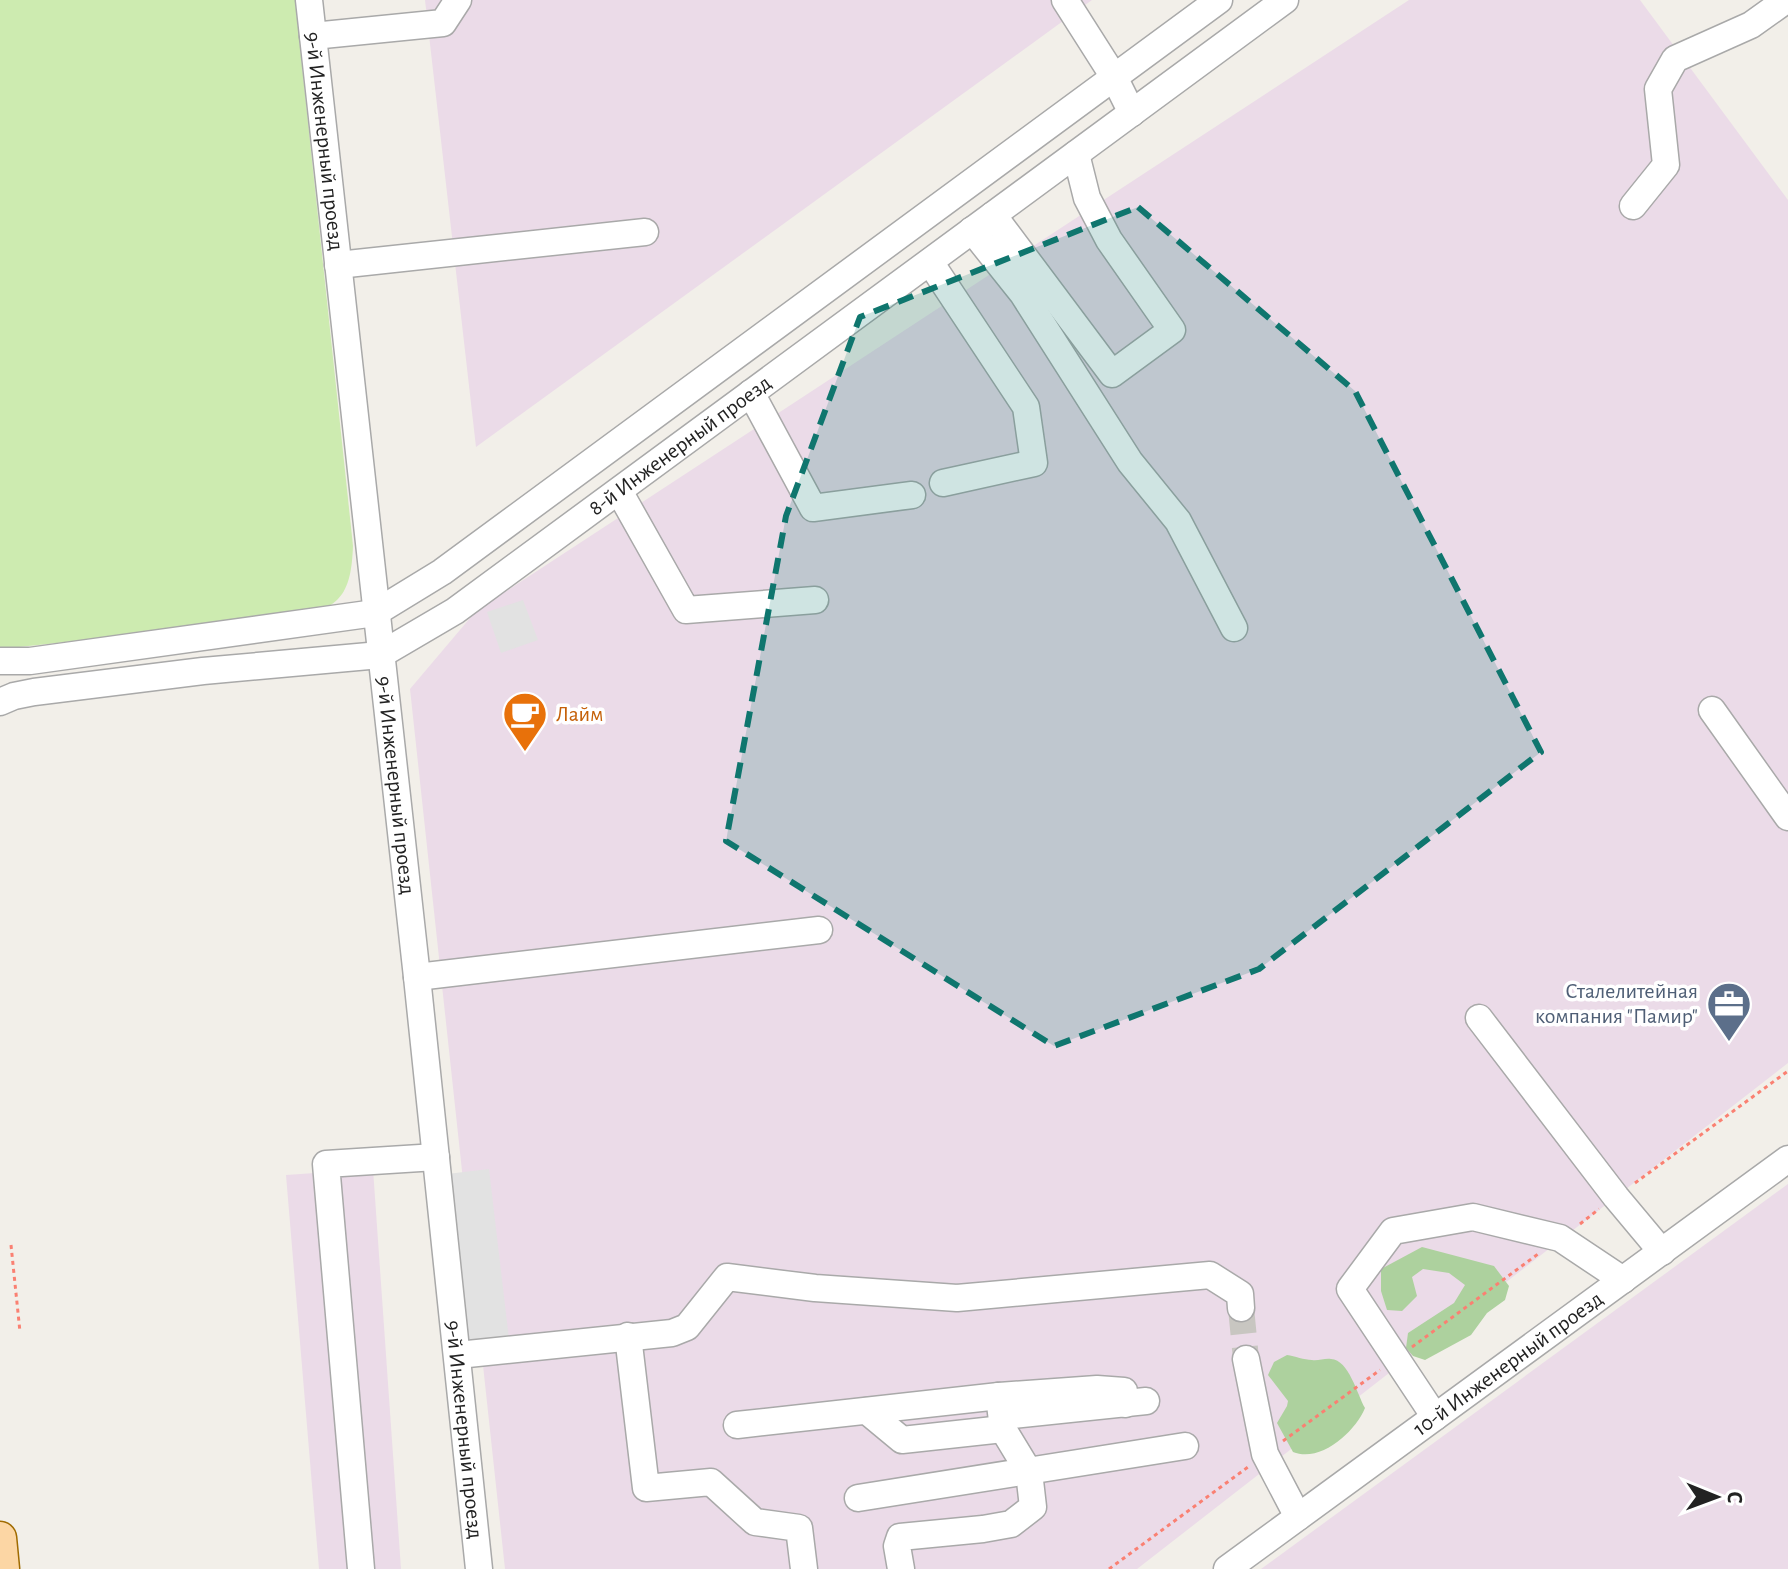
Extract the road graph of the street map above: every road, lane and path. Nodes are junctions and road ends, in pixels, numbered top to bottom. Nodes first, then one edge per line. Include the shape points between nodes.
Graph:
1 (309, 0) edge
2 (458, 0) edge
3 (1065, 0) edge
4 (1219, 0) edge
5 (1285, 0) edge
6 (1786, 0) edge
7 (313, 36) junction
8 (1114, 77) junction
9 (1132, 113) junction
10 (1076, 154) junction
11 (1633, 206) dead end
12 (983, 223) junction
13 (645, 232) dead end
14 (930, 262) junction
15 (338, 265) junction
16 (751, 393) junction
17 (943, 483) dead end
18 (619, 491) junction
19 (912, 495) dead end
20 (815, 600) dead end
21 (375, 613) junction
22 (1234, 628) dead end
23 (380, 655) junction
24 (0, 661) edge
25 (0, 702) edge
26 (1712, 710) dead end
27 (1788, 817) edge
28 (819, 930) dead end
29 (417, 977) junction
30 (1479, 1018) dead end
31 (1788, 1071) edge
32 (436, 1157) junction
33 (1788, 1159) edge
34 (1616, 1197) junction
35 (1560, 1238) junction
36 (11, 1245) dead end
37 (1662, 1252) junction
38 (1623, 1280) junction
39 (1241, 1308) tunnel mouth
40 (20, 1332) dead end
41 (628, 1336) junction
42 (458, 1355) junction
43 (1246, 1359) tunnel mouth
44 (1395, 1359) junction
45 (1136, 1402) dead end
46 (1002, 1413) junction
47 (1435, 1417) junction
48 (737, 1425) dead end
49 (1185, 1446) dead end
50 (1265, 1454) junction
51 (1029, 1472) junction
52 (858, 1498) dead end
53 (1298, 1517) junction
54 (0, 1538) edge
55 (3, 1569) edge
56 (361, 1569) edge
57 (479, 1569) edge
58 (804, 1569) edge
59 (901, 1569) edge
60 (1109, 1569) edge
61 (1227, 1569) edge

1 - 7 street, 9-й Инженерный проезд
2 - 7 street via 443,23
3 - 8 street
4 - 8 street, 8-й Инженерный проезд
5 - 9 street, 8-й Инженерный проезд
6 - 11 street via 1751,25 1675,59 1658,89 1666,165
7 - 15 street, 9-й Инженерный проезд
8 - 9 street
8 - 21 street, 8-й Инженерный проезд via 442,572
9 - 10 street, 8-й Инженерный проезд
10 - 12 street, 8-й Инженерный проезд
10 - 12 street via 1087,198 1109,240 1172,330 1148,348 1112,374
12 - 14 street, 8-й Инженерный проезд
12 - 22 street via 1130,462 1178,521
13 - 15 street
14 - 16 street, 8-й Инженерный проезд
14 - 17 street via 1026,407 1034,463
15 - 21 street, 9-й Инженерный проезд
16 - 18 street, 8-й Инженерный проезд
16 - 19 street via 813,508
18 - 20 street via 686,610
18 - 23 street, 8-й Инженерный проезд via 455,611
21 - 23 street, 9-й Инженерный проезд
21 - 24 street, 8-й Инженерный проезд
23 - 25 street, 8-й Инженерный проезд via 95,684
23 - 29 street, 9-й Инженерный проезд
26 - 27 street
28 - 29 street
29 - 32 street, 9-й Инженерный проезд
30 - 34 street
31 - 34 path
32 - 42 street, 9-й Инженерный проезд
32 - 56 street via 326,1164
33 - 37 street, 10-й Инженерный проезд
34 - 35 path
34 - 37 street
35 - 38 street
35 - 44 path
35 - 44 street via 1473,1217 1393,1231 1350,1289
36 - 40 path
37 - 38 street, 10-й Инженерный проезд
38 - 47 street, 10-й Инженерный проезд
39 - 41 street via 1240,1294 1210,1275 957,1298 727,1277 687,1327
41 - 42 street
41 - 58 street via 646,1488 711,1482 755,1522 799,1528
42 - 57 street, 9-й Инженерный проезд
43 - 50 street
44 - 47 street
44 - 50 path
45 - 46 street
46 - 48 street via 902,1440 867,1411
46 - 51 street
47 - 53 street, 10-й Инженерный проезд
49 - 51 street
50 - 53 street
50 - 60 path
51 - 52 street
51 - 59 street via 1033,1507 1011,1524 900,1537
53 - 61 street, 10-й Инженерный проезд
54 - 55 main road

